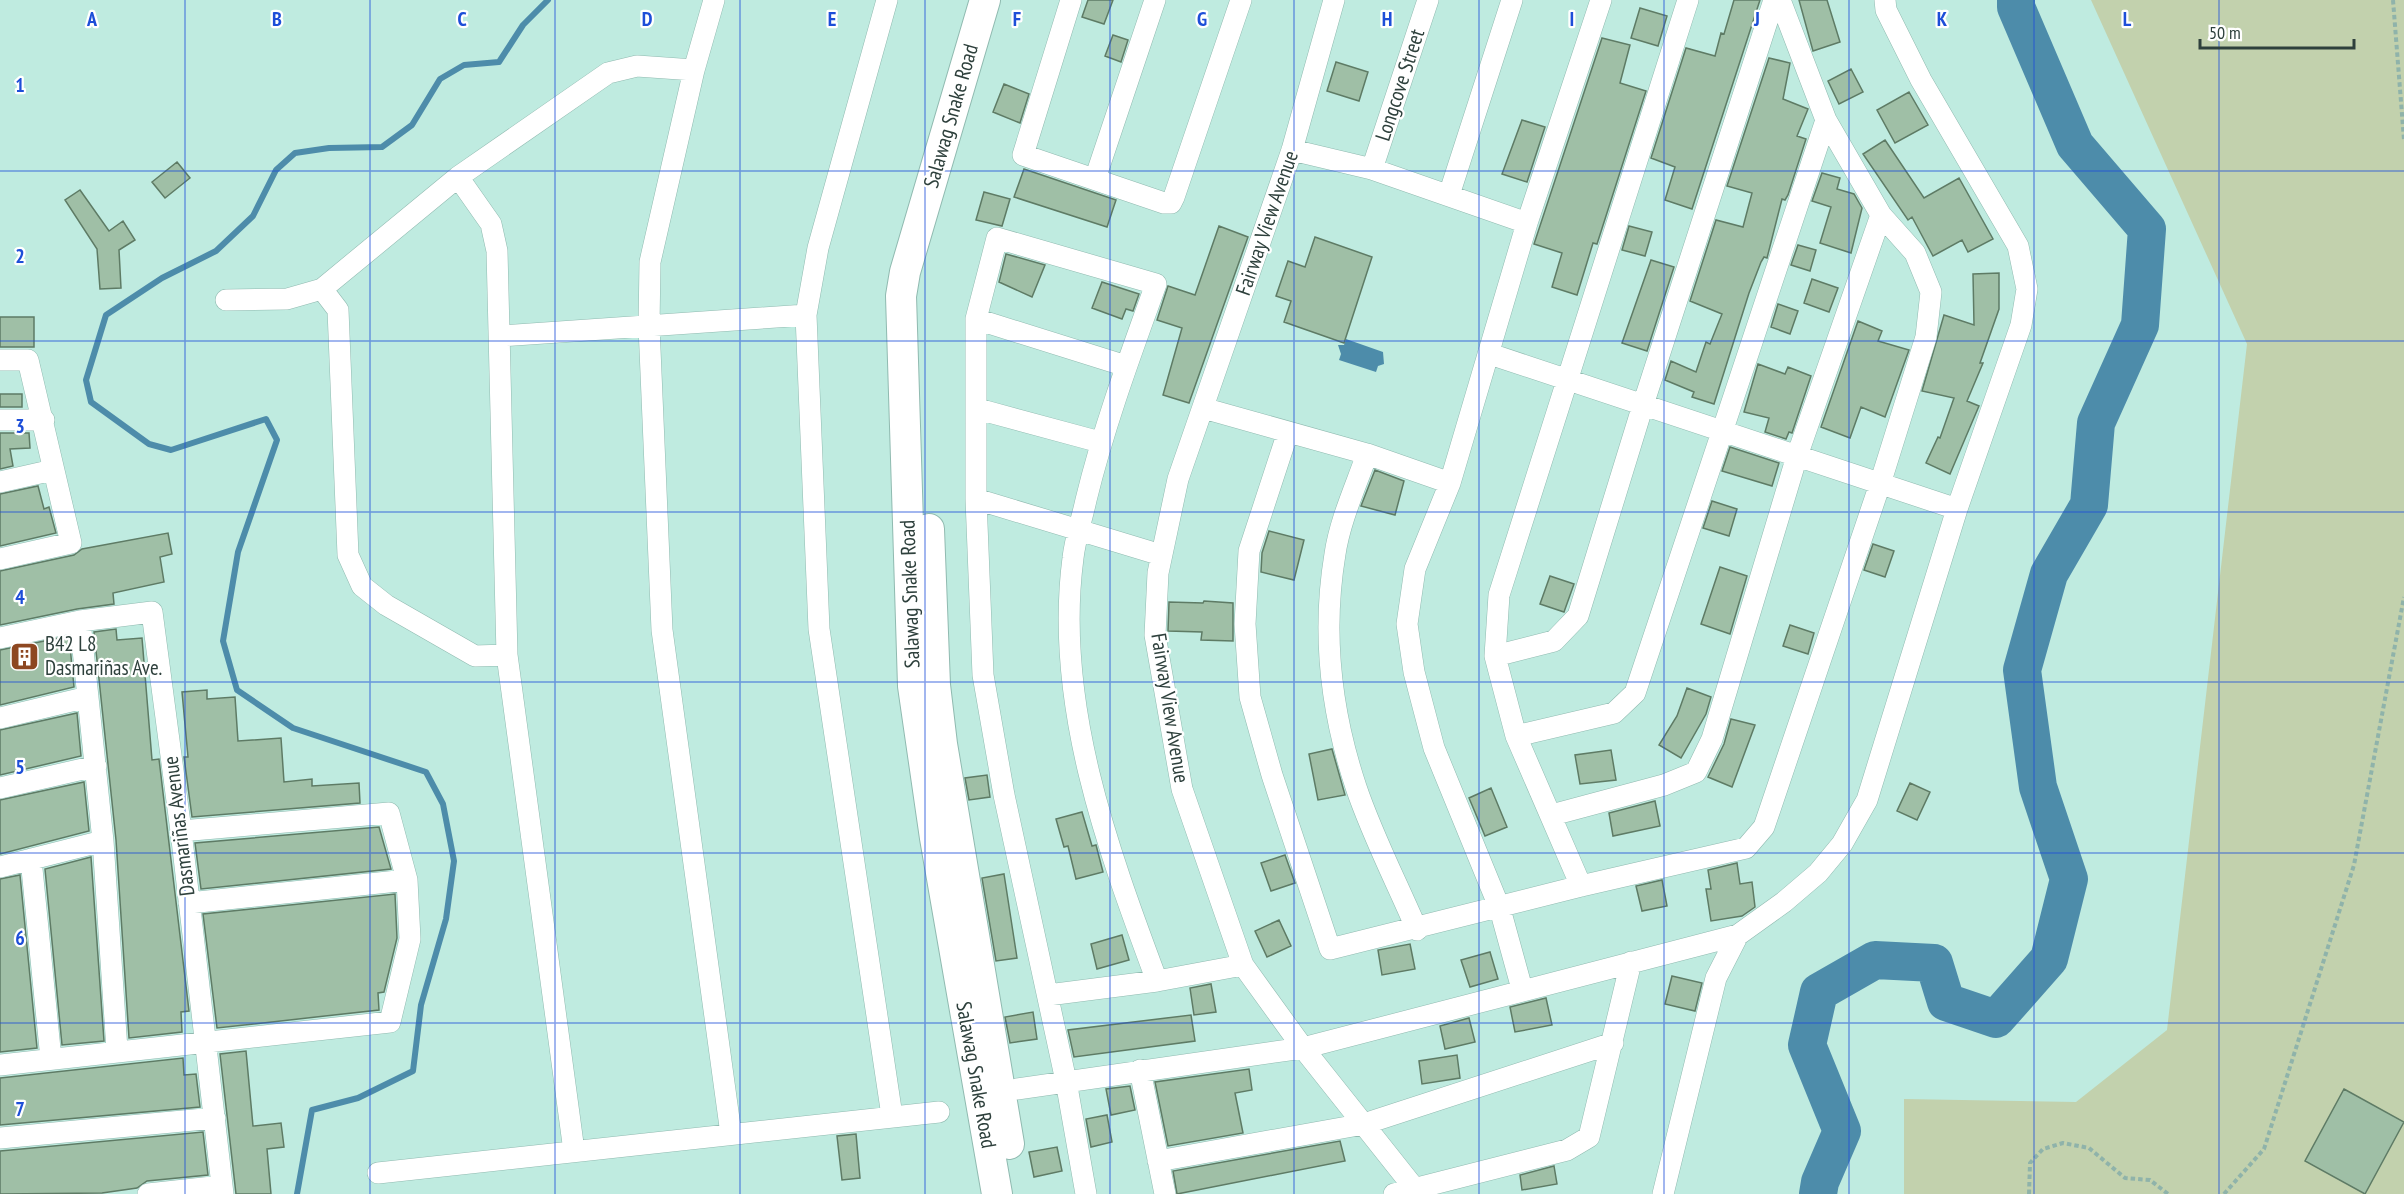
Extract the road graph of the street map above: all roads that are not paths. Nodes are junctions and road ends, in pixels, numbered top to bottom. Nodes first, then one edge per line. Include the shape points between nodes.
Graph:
1 (714, 0) edge
2 (886, 0) edge
3 (985, 0) edge
4 (1004, 0) edge
5 (1071, 0) edge
6 (1155, 0) edge
7 (1240, 0) edge
8 (1334, 0) edge
9 (1428, 0) edge
10 (1512, 0) edge
11 (1601, 0) edge
12 (1688, 0) edge
13 (1774, 0) edge
14 (1780, 0) edge
15 (1885, 0) edge
16 (694, 70) junction
17 (1826, 120) junction
18 (1292, 150) junction
19 (1372, 169) junction
20 (458, 177) junction
21 (1095, 179) junction
22 (1449, 195) junction
23 (1881, 214) junction
24 (1527, 223) junction
25 (322, 289) junction
26 (226, 300) dead end
27 (806, 315) junction
28 (976, 319) junction
29 (649, 326) junction
30 (500, 336) junction
31 (1490, 354) junction
32 (0, 360) edge
33 (1126, 366) junction
34 (1568, 380) junction
35 (1643, 405) junction
36 (1203, 408) junction
37 (978, 409) junction
38 (0, 420) edge
39 (44, 420) junction
40 (1288, 432) junction
41 (1723, 432) junction
42 (1100, 442) junction
43 (1367, 454) junction
44 (1797, 456) junction
45 (53, 470) junction
46 (0, 482) edge
47 (1450, 483) junction
48 (1880, 484) junction
49 (917, 490) junction
50 (976, 499) junction
51 (1957, 509) junction
52 (1079, 530) junction
53 (1161, 555) junction
54 (0, 560) edge
55 (80, 621) junction
56 (0, 638) edge
57 (507, 654) junction
58 (1495, 656) junction
59 (88, 697) junction
60 (0, 718) edge
61 (1516, 736) junction
62 (96, 766) junction
63 (0, 788) edge
64 (1552, 815) junction
65 (181, 831) junction
66 (103, 841) junction
67 (31, 859) junction
68 (0, 867) edge
69 (407, 880) junction
70 (1581, 886) junction
71 (189, 903) junction
72 (1500, 909) junction
73 (1417, 930) junction
74 (1738, 935) junction
75 (1631, 962) junction
76 (1243, 965) junction
77 (1157, 981) junction
78 (1522, 989) junction
79 (1048, 995) junction
80 (205, 1041) junction
81 (1613, 1043) junction
82 (1303, 1048) junction
83 (117, 1050) junction
84 (51, 1059) junction
85 (0, 1065) edge
86 (1140, 1070) junction
87 (1066, 1081) junction
88 (1017, 1089) dead end
89 (939, 1112) dead end
90 (892, 1116) junction
91 (215, 1118) junction
92 (1364, 1124) junction
93 (731, 1134) junction
94 (0, 1138) edge
95 (574, 1151) junction
96 (1158, 1161) junction
97 (378, 1173) dead end
98 (223, 1190) edge
99 (1409, 1192) edge
100 (148, 1194) edge
101 (997, 1194) edge
102 (1018, 1194) edge
103 (1086, 1194) edge
104 (1165, 1194) edge
105 (1663, 1194) edge

1 - 16 street
2 - 27 street via 818,248
3 - 49 main road, Salawag Snake Road via 901,296
4 - 49 main road, Salawag Snake Road via 919,297
5 - 21 street via 1022,151 1025,157
6 - 21 street
7 - 21 street via 1171,203
8 - 18 street, Fairway View Avenue
9 - 19 street, Longcove Street
10 - 22 street
11 - 24 street
12 - 34 street
13 - 35 street
14 - 17 street
15 - 51 street via 1886,10 1921,80 2018,246 2027,289 2020,325
16 - 20 street via 637,66 608,73
16 - 29 street via 650,262
17 - 23 street
17 - 41 street
18 - 19 street
18 - 36 street, Fairway View Avenue
19 - 22 street
20 - 25 street
20 - 30 street via 491,224 497,251
22 - 24 street
23 - 44 street
23 - 48 street via 1915,253 1931,292 1926,338
24 - 31 street
25 - 26 street via 287,299
25 - 57 street via 338,310 348,555 362,586 386,605 475,656
27 - 29 street
27 - 90 street via 819,628
28 - 33 street
28 - 33 street via 997,238 1156,284
28 - 37 street
29 - 30 street
29 - 93 street via 662,630
30 - 57 street
31 - 34 street
31 - 47 street
32 - 39 street via 28,360
33 - 42 street
34 - 35 street
34 - 58 street via 1499,596
35 - 41 street
35 - 58 street via 1578,616 1554,641
36 - 40 street
36 - 53 street, Fairway View Avenue via 1178,479
37 - 42 street
37 - 50 street
38 - 39 street
39 - 45 street
40 - 43 street
40 - 73 street via 1249,551 1245,624 1250,697 1330,950
41 - 44 street
41 - 61 street via 1635,693 1614,713
42 - 52 street
43 - 47 street
43 - 73 street via 1335,551 1328,606 1329,651 1336,713 1356,788
44 - 48 street
44 - 64 street via 1712,739 1696,772 1664,785
45 - 46 street
45 - 54 street via 71,543
47 - 72 street via 1415,568 1407,624 1414,672 1434,748
48 - 51 street
48 - 70 street via 1764,827 1746,848
49 - 101 main road, Salawag Snake Road via 913,686 935,838
49 - 102 main road, Salawag Snake Road via 942,744
50 - 52 street
50 - 79 street via 982,675
51 - 74 street via 1867,800 1842,844 1818,873
52 - 53 street
52 - 77 street via 1068,626 1076,710 1102,825
53 - 76 street, Fairway View Avenue via 1155,635 1182,789
55 - 56 street, Dasmariñas Avenue
55 - 59 street
55 - 65 street, Dasmariñas Avenue via 152,612
57 - 95 street
58 - 61 street
59 - 60 street
59 - 62 street
61 - 64 street
62 - 63 street
62 - 66 street
64 - 70 street
65 - 69 street via 389,813
65 - 71 street, Dasmariñas Avenue
66 - 67 street
66 - 83 street
67 - 68 street
67 - 84 street
69 - 71 street
69 - 80 street via 410,939 390,1022
70 - 72 street
71 - 80 street, Dasmariñas Avenue
72 - 73 street
72 - 78 street
74 - 75 street
74 - 105 street via 1716,978
75 - 78 street
75 - 81 street
76 - 77 street
76 - 82 street, Fairway View Avenue
77 - 79 street
78 - 82 street
79 - 87 street
80 - 83 street
80 - 91 street, Dasmariñas Avenue
81 - 92 street
81 - 99 street via 1590,1137 1567,1150
82 - 86 street
82 - 92 street, Fairway View Avenue
83 - 84 street
84 - 85 street
86 - 87 street
86 - 96 street
87 - 88 street
87 - 103 street
89 - 90 street
90 - 93 street
91 - 94 street
91 - 98 street, Dasmariñas Avenue
92 - 96 street
92 - 99 street, Fairway View Avenue
93 - 95 street
95 - 97 street
96 - 104 street
98 - 100 street

